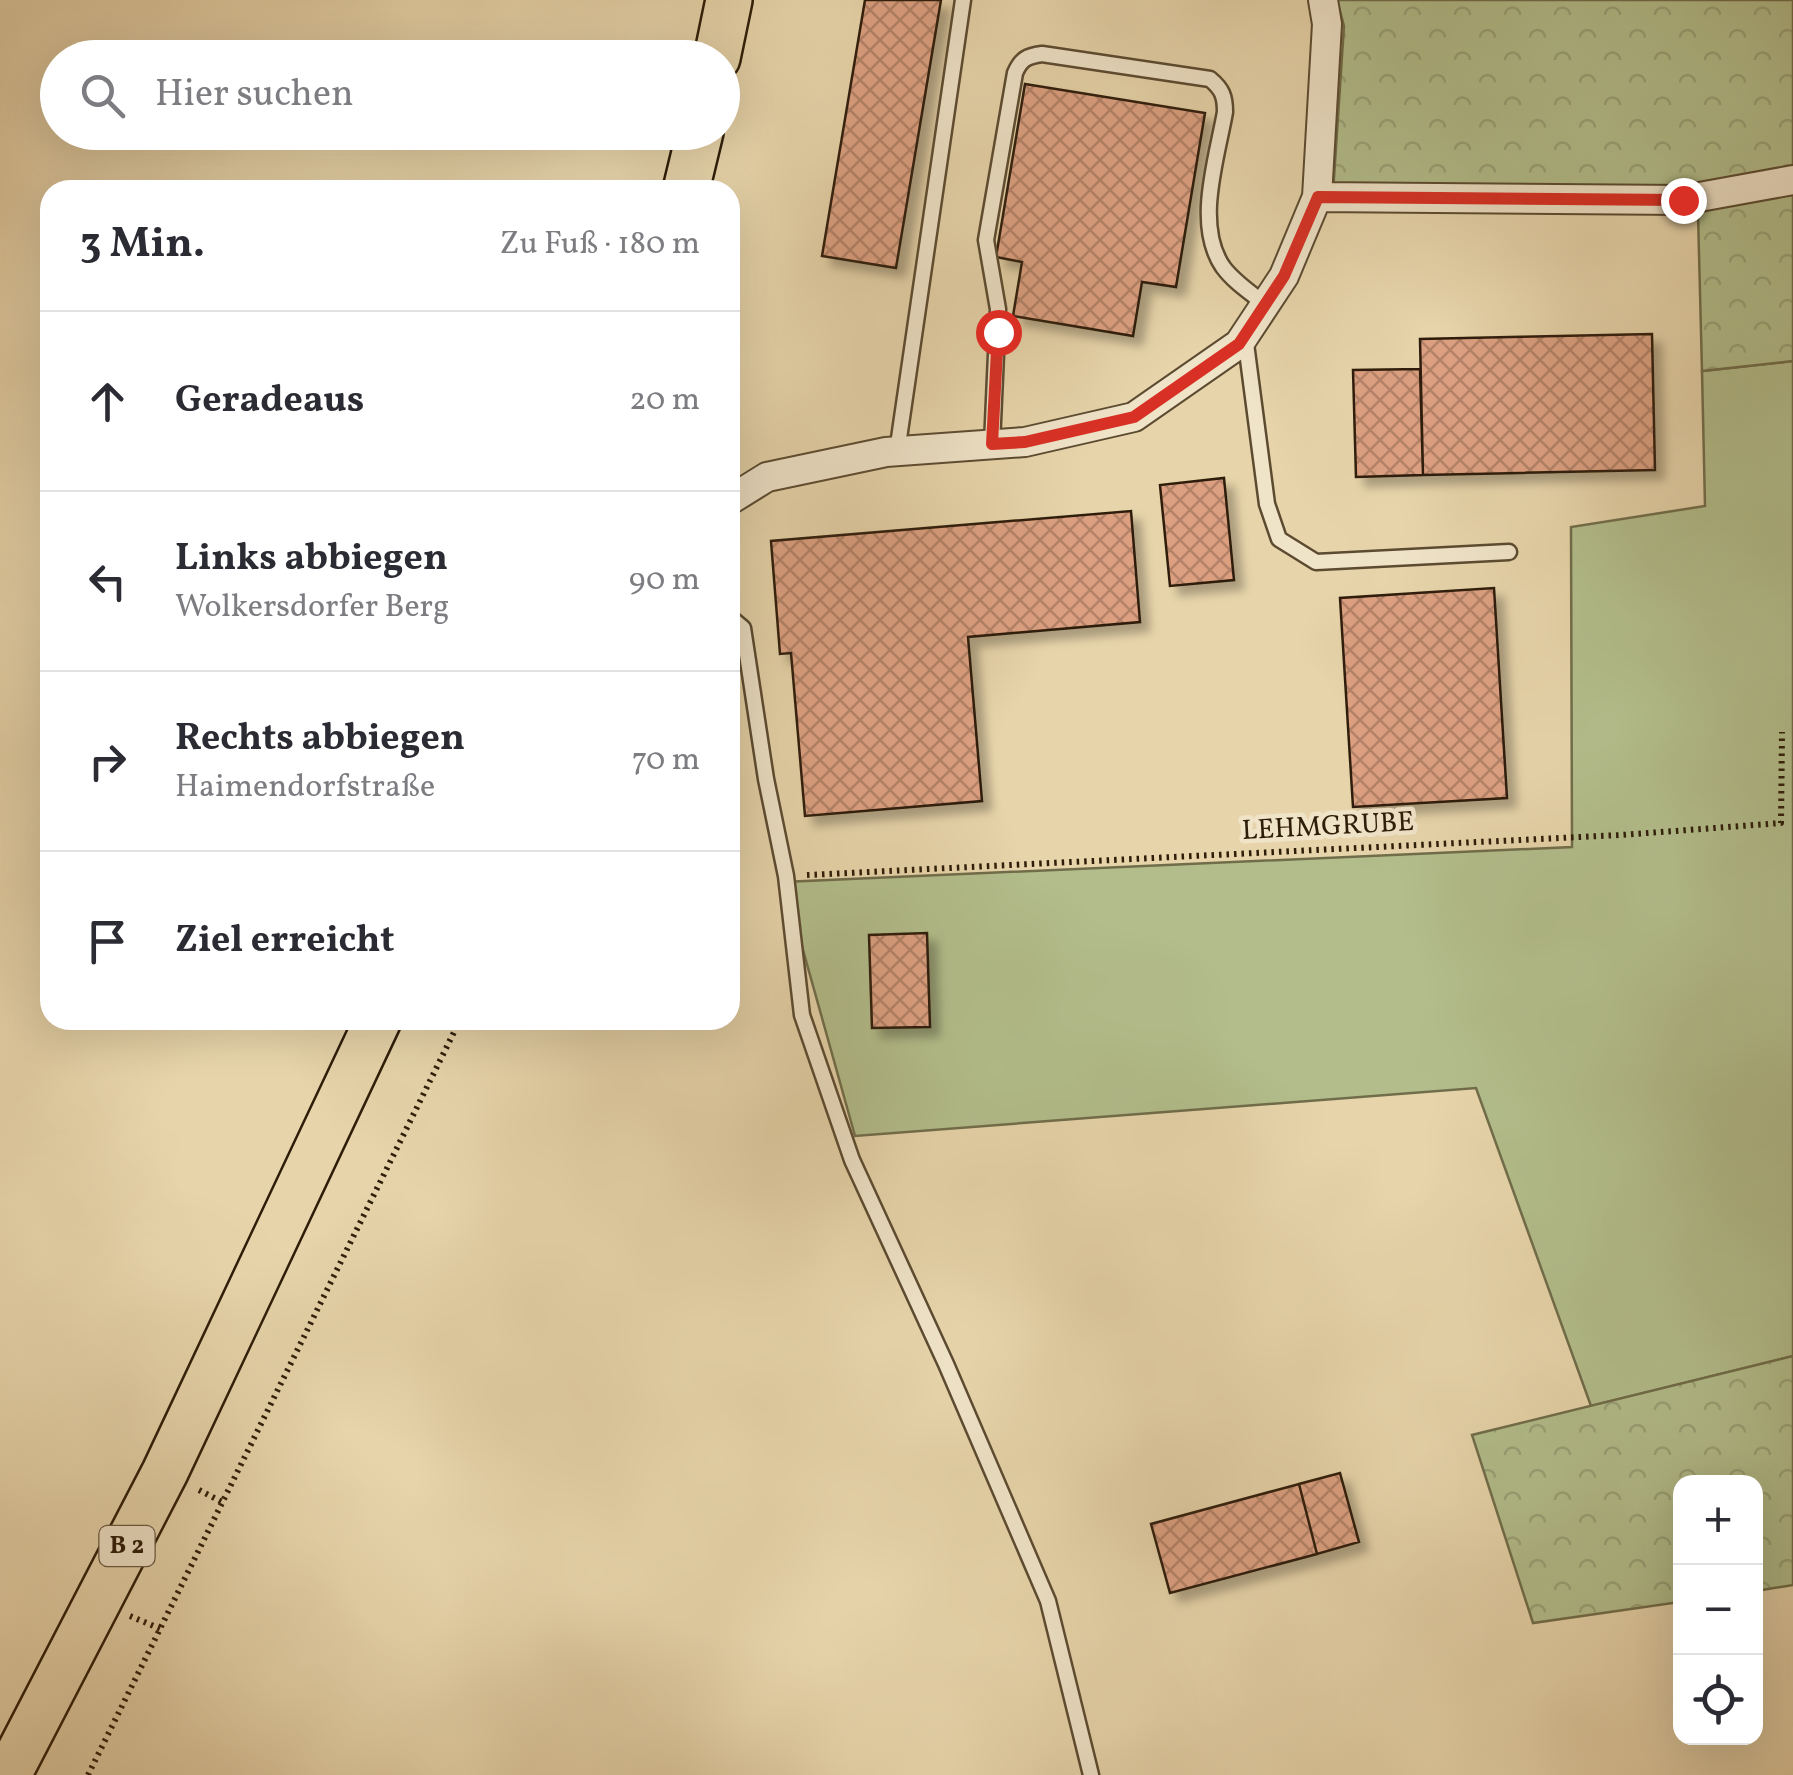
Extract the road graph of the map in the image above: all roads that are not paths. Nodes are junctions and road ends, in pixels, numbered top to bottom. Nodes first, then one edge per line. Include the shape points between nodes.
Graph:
1 (730, 0) edge
2 (963, 0) edge
3 (1322, 0) edge
4 (720, 40) edge
5 (696, 150) edge
6 (688, 180) edge
7 (1793, 180) edge
8 (1318, 197) junction
9 (1266, 304) junction
10 (1245, 335) junction
11 (992, 444) junction
12 (897, 452) junction
13 (740, 494) edge
14 (1508, 552) dead end
15 (740, 625) edge
16 (373, 1030) edge
17 (8, 1775) edge
18 (1091, 1775) edge

1 - 4 main road
2 - 12 lane
3 - 8 street via 1327,24
5 - 6 main road
7 - 8 street via 1683,200
8 - 9 street
9 - 10 street
9 - 11 lane via 1224,268 1211,238 1225,112 1220,87 1210,79 1042,54 1020,60 986,240 998,309
10 - 11 street via 1134,417
10 - 14 lane via 1266,504 1279,539 1316,562
11 - 12 street
12 - 13 street via 767,477
15 - 18 lane via 786,876 802,1015 852,1160 1048,1601
16 - 17 main road, B 2 via 165,1472

